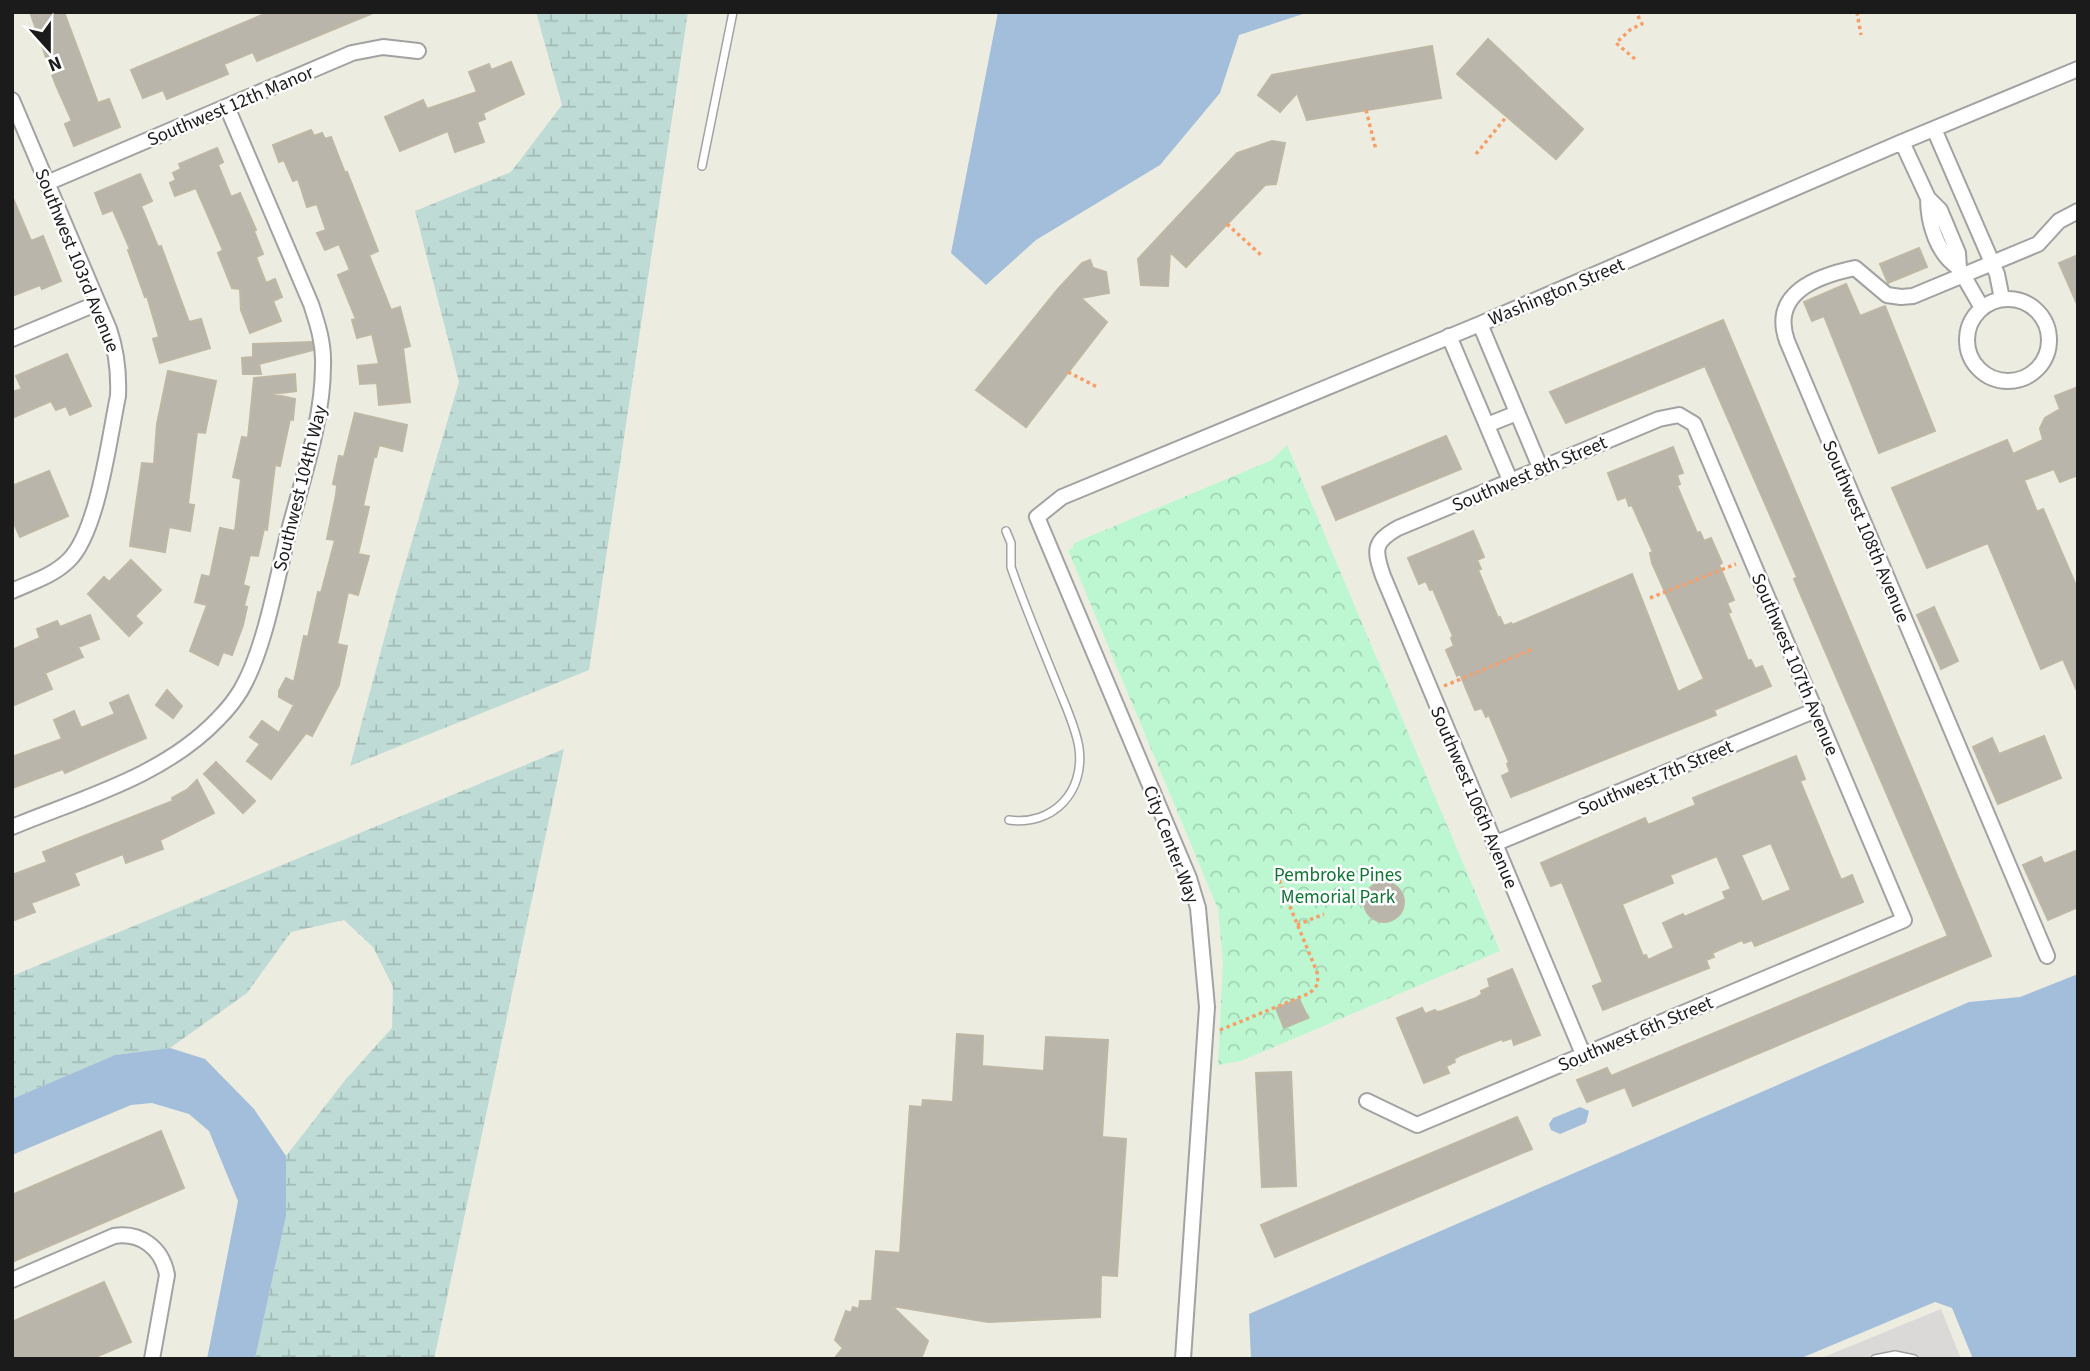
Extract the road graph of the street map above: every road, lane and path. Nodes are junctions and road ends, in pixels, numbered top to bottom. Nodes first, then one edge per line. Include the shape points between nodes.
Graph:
1 (733, 12) edge
2 (1636, 12) edge
3 (1857, 12) edge
4 (1861, 35) dead end
5 (418, 51) dead end
6 (1635, 59) dead end
7 (2078, 69) edge
8 (12, 100) edge
9 (227, 107) junction
10 (1366, 110) dead end
11 (1507, 116) dead end
12 (1934, 129) junction
13 (1902, 142) junction
14 (1376, 149) dead end
15 (1476, 154) dead end
16 (702, 166) dead end
17 (47, 183) junction
18 (1928, 198) junction
19 (1965, 200) junction
20 (1940, 210) junction
21 (2078, 211) edge
22 (1227, 224) dead end
23 (1262, 256) dead end
24 (1993, 264) junction
25 (1961, 272) junction
26 (2002, 299) junction
27 (98, 303) junction
28 (1982, 308) junction
29 (1480, 324) junction
30 (1450, 336) junction
31 (12, 339) edge
32 (1068, 372) dead end
33 (1097, 387) dead end
34 (1517, 413) junction
35 (1679, 415) joint
36 (1487, 425) junction
37 (1540, 467) junction
38 (1510, 481) junction
39 (1037, 517) joint
40 (1006, 531) dead end
41 (1381, 539) joint
42 (1751, 558) junction
43 (12, 591) edge
44 (1650, 598) dead end
45 (1533, 649) dead end
46 (1431, 692) junction
47 (1816, 710) junction
48 (1009, 820) dead end
49 (12, 827) edge
50 (1494, 844) junction
51 (1279, 880) dead end
52 (1324, 914) dead end
53 (1904, 920) joint
54 (1297, 925) junction
55 (2047, 956) dead end
56 (1218, 1030) dead end
57 (1583, 1054) junction
58 (1367, 1101) dead end
59 (12, 1280) edge
60 (152, 1359) edge
61 (1183, 1359) edge
62 (1875, 1359) edge
63 (1914, 1359) edge

1 - 16 lane
2 - 6 path via 1642,24 1616,43
3 - 4 path
5 - 9 street, Southwest 12th Manor via 383,47 352,53
7 - 12 street, Washington Street
8 - 17 street, Southwest 103rd Avenue
9 - 17 street, Southwest 12th Manor
9 - 49 street, Southwest 104th Way via 311,304 321,335 323,366 320,407 261,641 241,690 219,718 170,759
10 - 14 path
11 - 15 path
12 - 13 street, Washington Street
12 - 19 street
13 - 18 street
13 - 29 street, Washington Street
17 - 27 street, Southwest 103rd Avenue
18 - 20 street
18 - 25 street via 1928,216 1946,260
19 - 20 street
19 - 24 street
20 - 25 street
21 - 24 street, Southwest 108th Avenue via 2059,221 2038,244
22 - 23 path
24 - 25 street, Southwest 108th Avenue
24 - 26 street
25 - 28 street
25 - 55 street, Southwest 108th Avenue via 1924,292 1901,297 1887,295 1855,268 1844,270 1793,294 1783,330
26 - 28 street
26 - 28 street via 2029,304 2040,313 2050,338 2041,365 2019,380 1991,377 1972,359 1968,332
27 - 31 street
27 - 43 street, Southwest 103rd Avenue via 119,372 118,396 90,523 78,548 61,567
29 - 30 street, Washington Street
29 - 34 street
30 - 36 street
30 - 39 street, Washington Street via 1062,496
32 - 33 path
34 - 36 street
34 - 37 street
35 - 37 street, Southwest 8th Street
35 - 42 street, Southwest 107th Avenue via 1694,424
36 - 38 street
37 - 38 street, Southwest 8th Street
38 - 41 street, Southwest 8th Street
39 - 61 street, City Center Way via 1198,908 1207,1007
40 - 48 lane via 1011,567 1080,752 1077,779 1062,806 1043,817
41 - 46 street, Southwest 106th Avenue via 1376,557
42 - 44 path
42 - 47 street, Southwest 107th Avenue
45 - 46 path
46 - 50 street, Southwest 106th Avenue
47 - 50 street, Southwest 7th Street
47 - 53 street, Southwest 107th Avenue
50 - 57 street, Southwest 106th Avenue
51 - 54 path
52 - 54 path
53 - 57 street, Southwest 6th Street
54 - 56 path via 1318,977 1316,987
57 - 58 street, Southwest 6th Street via 1417,1125
59 - 60 street via 114,1236 145,1241 165,1264 167,1284
62 - 63 lane via 1895,1355

